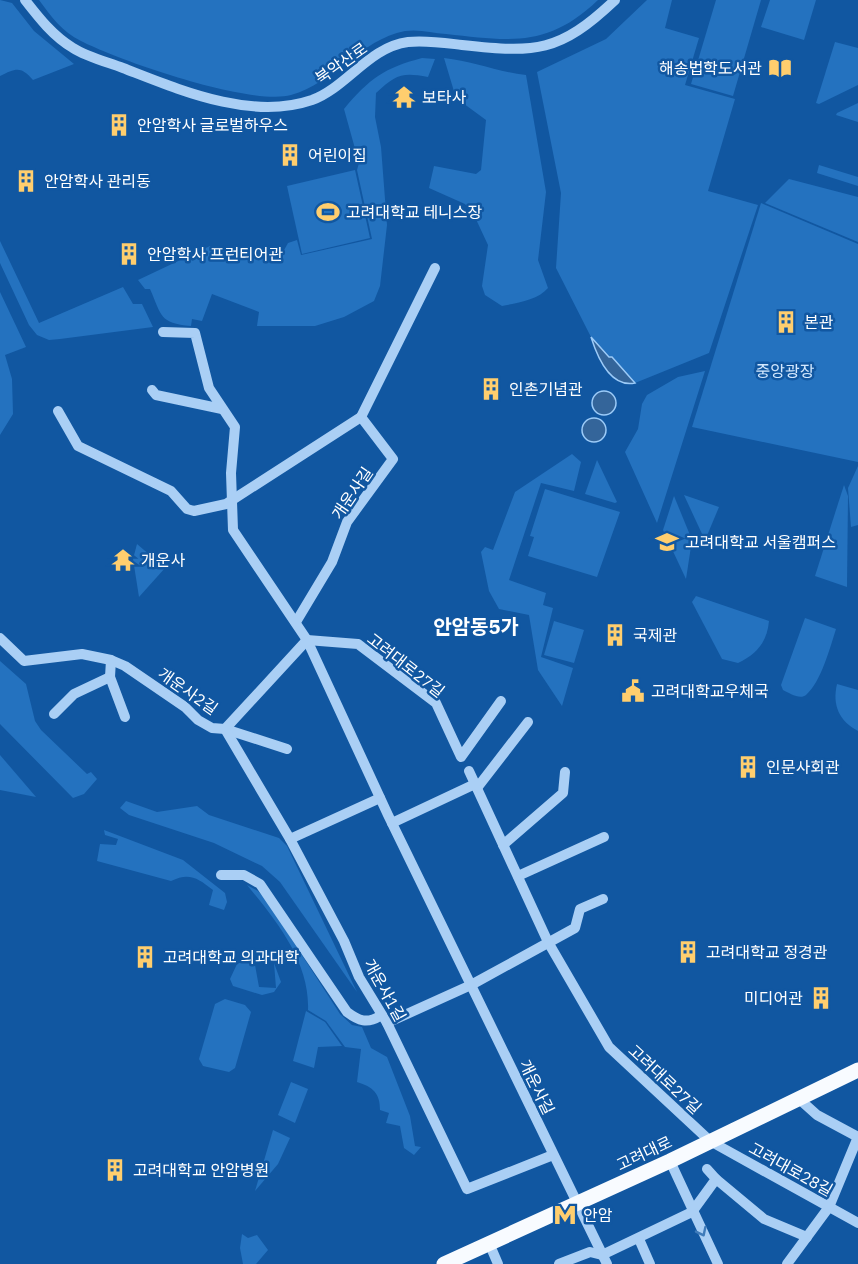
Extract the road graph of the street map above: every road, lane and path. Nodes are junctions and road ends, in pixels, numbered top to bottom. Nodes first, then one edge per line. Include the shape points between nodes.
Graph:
1 (25, 0) edge
2 (615, 0) edge
3 (435, 268) dead end
4 (163, 332) dead end
5 (152, 390) dead end
6 (222, 409) junction
7 (58, 411) dead end
8 (361, 417) junction
9 (232, 500) junction
10 (296, 622) junction
11 (0, 638) edge
12 (307, 640) junction
13 (111, 660) junction
14 (110, 677) junction
15 (501, 701) dead end
16 (54, 714) dead end
17 (125, 717) dead end
18 (528, 722) dead end
19 (225, 729) junction
20 (287, 749) dead end
21 (469, 771) dead end
22 (565, 772) dead end
23 (476, 786) junction
24 (380, 798) junction
25 (392, 824) junction
26 (604, 837) dead end
27 (290, 839) junction
28 (503, 844) junction
29 (221, 875) dead end
30 (518, 876) junction
31 (603, 899) dead end
32 (549, 942) junction
33 (471, 985) junction
34 (384, 1019) junction
35 (858, 1070) edge
36 (798, 1098) junction
37 (858, 1137) edge
38 (710, 1140) junction
39 (554, 1155) junction
40 (670, 1161) junction
41 (707, 1169) dead end
42 (716, 1179) junction
43 (578, 1202) junction
44 (829, 1207) junction
45 (692, 1212) junction
46 (858, 1223) edge
47 (807, 1237) junction
48 (639, 1239) junction
49 (489, 1242) junction
50 (604, 1259) edge
51 (444, 1264) edge
52 (498, 1264) edge
53 (559, 1264) edge
54 (650, 1264) edge
55 (718, 1264) edge
56 (787, 1264) edge

1 - 2 street, 북악산로 via 47,27 74,50 179,90 274,107 294,105 324,94 369,60 400,44 423,41 527,50 553,43 577,32
3 - 8 street
4 - 6 street, 개운사길 via 195,333 209,388
5 - 6 street via 156,395
6 - 9 street, 개운사길 via 235,427
7 - 9 street via 78,446 171,491 187,509 220,506
8 - 9 street
8 - 10 street, 개운사길 via 393,459 347,522 332,562
9 - 10 street, 개운사길 via 233,530
10 - 12 street, 개운사길
11 - 13 street, 개운사2길 via 24,661 82,654
12 - 15 street, 고려대로27길 via 357,644 436,703 461,757
12 - 19 street
12 - 24 street, 개운사길
13 - 14 street
13 - 19 street, 개운사2길 via 185,707 198,720 212,728
14 - 16 street via 74,694
14 - 17 street
18 - 23 street
19 - 20 street, 개운사2길
19 - 27 street, 개운사1길
21 - 23 street, 고려대로27길
22 - 28 street via 563,793
23 - 25 street
23 - 28 street, 고려대로27길
24 - 25 street, 개운사길
24 - 27 street
25 - 33 street, 개운사길
26 - 30 street
27 - 34 street, 개운사1길
28 - 30 street, 고려대로27길
29 - 34 street via 244,874 260,884 347,1012 362,1021
30 - 32 street, 고려대로27길
31 - 32 street via 580,909 575,928
32 - 33 street
32 - 38 street, 고려대로27길 via 609,1047
33 - 34 street
33 - 39 street, 개운사길
34 - 39 street, 개운사1길 via 467,1189
35 - 36 main road, 고려대로
36 - 37 street via 818,1115
36 - 38 main road, 고려대로
37 - 44 street
38 - 40 main road, 고려대로
38 - 44 street, 고려대로28길
39 - 43 street, 개운사길
40 - 43 main road, 고려대로
40 - 45 street
41 - 42 street
42 - 45 street
42 - 47 street via 764,1219
43 - 49 main road, 고려대로
43 - 50 street, 개운사길
44 - 46 street, 고려대로28길
44 - 47 street
45 - 48 street
45 -> 55 street
47 - 56 street
48 - 50 street
48 - 54 street
49 - 51 main road, 고려대로
49 - 52 street
50 - 53 street via 590,1252

